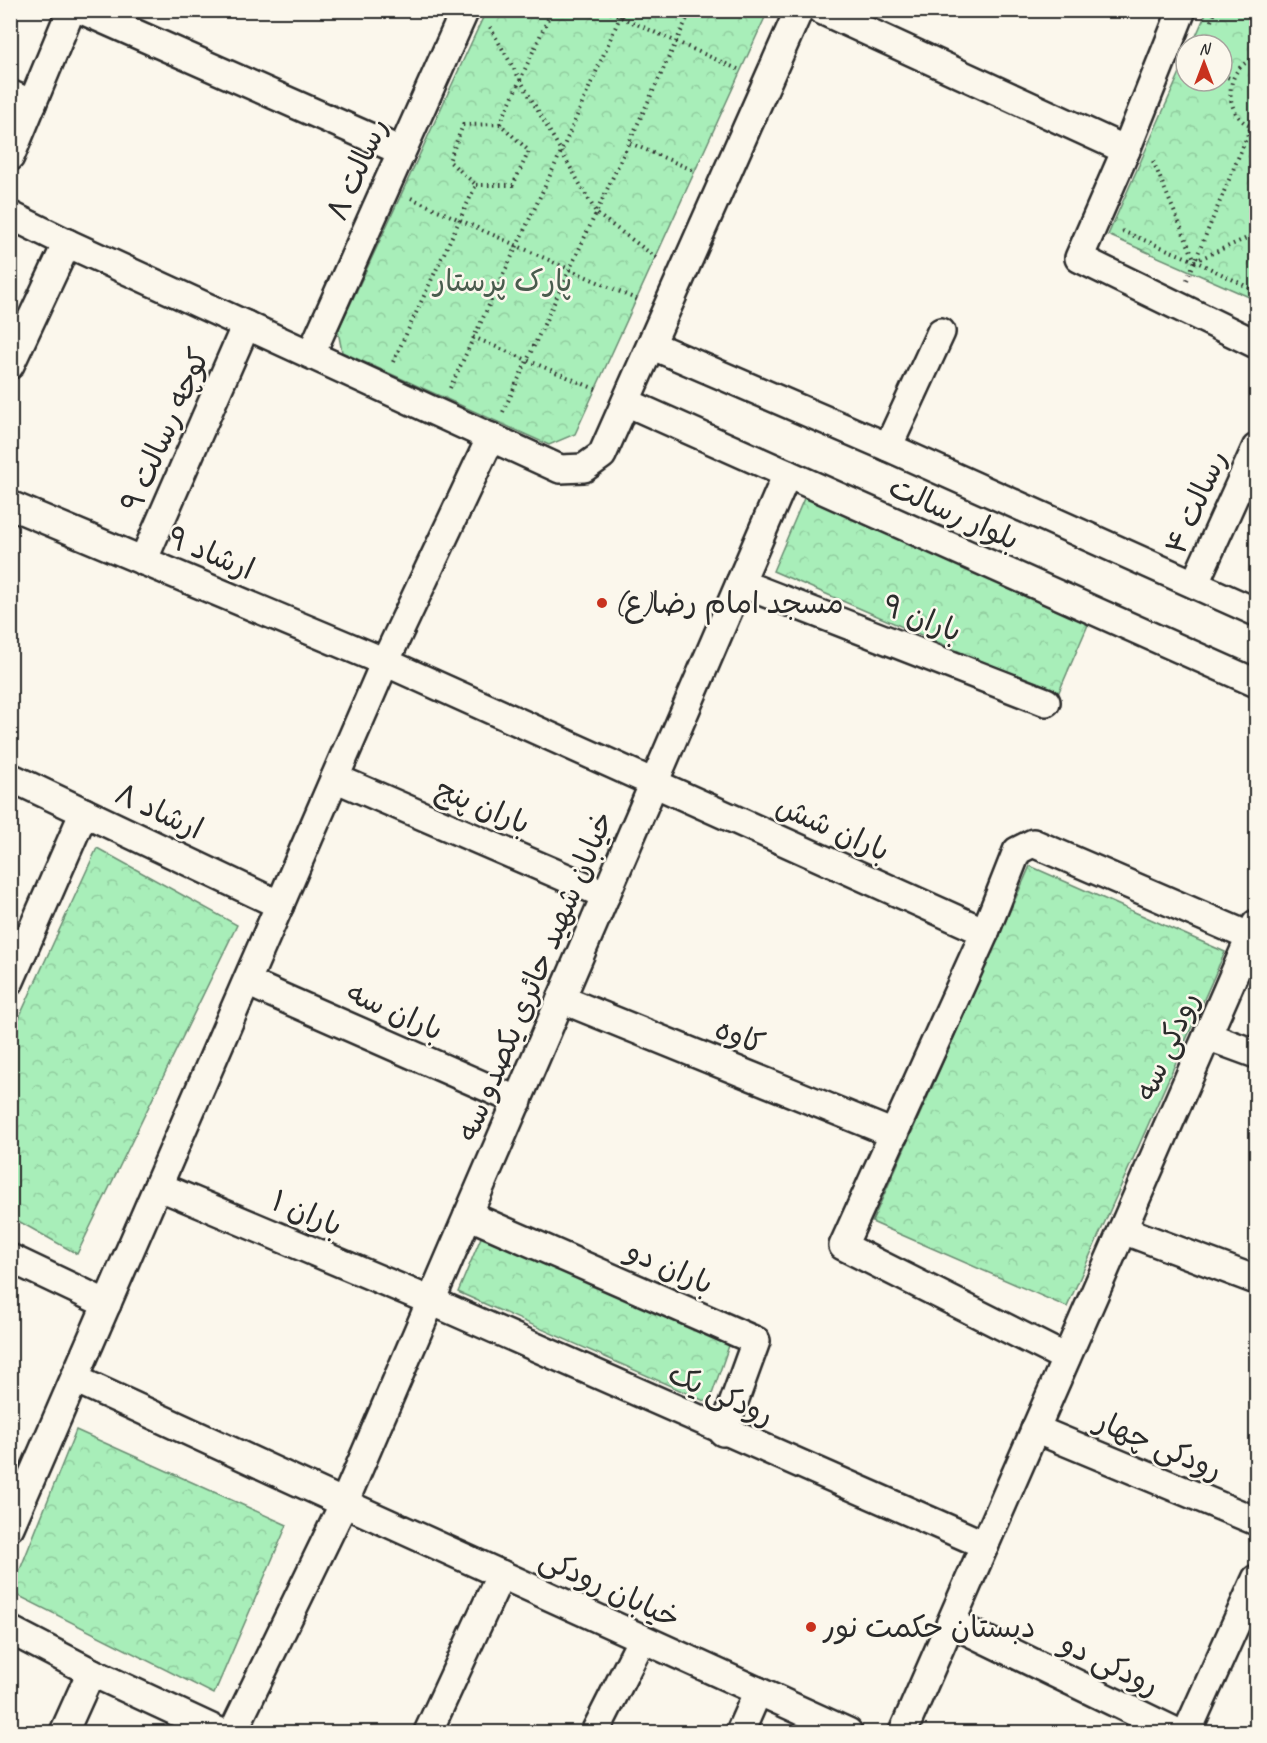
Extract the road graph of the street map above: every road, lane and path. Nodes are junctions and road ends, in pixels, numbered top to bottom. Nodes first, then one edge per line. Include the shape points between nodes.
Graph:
1 (71, 10) edge
2 (82, 10) edge
3 (552, 10) edge
4 (605, 10) edge
5 (623, 10) edge
6 (691, 10) edge
7 (799, 10) edge
8 (822, 10) edge
9 (1182, 10) edge
10 (475, 15) edge
11 (620, 17) junction
12 (677, 42) junction
13 (1257, 58) edge
14 (1234, 76) edge
15 (521, 80) junction
16 (768, 82) junction
17 (1229, 93) edge
18 (21, 99) edge
19 (500, 124) junction
20 (1251, 127) junction
21 (1257, 128) edge
22 (630, 144) junction
23 (562, 150) junction
24 (1126, 150) junction
25 (401, 151) junction
26 (10, 157) edge
27 (1148, 168) dead end
28 (723, 183) junction
29 (476, 185) junction
30 (385, 186) junction
31 (597, 214) junction
32 (10, 215) edge
33 (459, 220) junction
34 (1121, 230) dead end
35 (1257, 234) edge
36 (67, 243) junction
37 (516, 245) junction
38 (1195, 261) junction
39 (571, 270) junction
40 (681, 276) junction
41 (1257, 291) edge
42 (1176, 305) junction
43 (665, 312) junction
44 (246, 325) junction
45 (941, 332) dead end
46 (473, 337) junction
47 (1257, 344) edge
48 (651, 345) junction
49 (310, 354) junction
50 (528, 360) junction
51 (10, 365) edge
52 (381, 387) junction
53 (626, 402) junction
54 (439, 413) junction
55 (491, 437) junction
56 (888, 447) junction
57 (1257, 448) edge
58 (787, 474) junction
59 (10, 505) edge
60 (143, 561) junction
61 (740, 583) junction
62 (1195, 583) junction
63 (1257, 612) edge
64 (385, 662) junction
65 (1257, 683) edge
66 (1046, 702) dead end
67 (10, 777) edge
68 (334, 778) junction
69 (654, 783) junction
70 (84, 812) junction
71 (606, 895) junction
72 (280, 905) junction
73 (1254, 930) edge
74 (985, 932) junction
75 (10, 981) edge
76 (247, 982) junction
77 (561, 999) junction
78 (1208, 1036) junction
79 (1257, 1054) edge
80 (518, 1101) junction
81 (894, 1134) junction
82 (158, 1186) junction
83 (468, 1215) junction
84 (1123, 1230) junction
85 (10, 1258) edge
86 (1257, 1280) edge
87 (431, 1301) junction
88 (107, 1304) junction
89 (1066, 1358) junction
90 (75, 1379) junction
91 (1035, 1430) junction
92 (723, 1431) junction
93 (344, 1503) junction
94 (1257, 1521) edge
95 (12, 1522) edge
96 (985, 1545) junction
97 (501, 1575) junction
98 (1257, 1579) edge
99 (951, 1623) junction
100 (10, 1630) edge
101 (642, 1639) junction
102 (91, 1672) junction
103 (758, 1691) junction
104 (64, 1732) edge
105 (220, 1732) edge
106 (233, 1732) edge
107 (428, 1732) edge
108 (594, 1732) edge
109 (740, 1732) edge
110 (848, 1732) edge
111 (903, 1732) edge
112 (1176, 1732) edge
113 (1187, 1732) edge

1 - 18 street
2 - 25 street
3 - 15 path
4 - 11 path
5 - 11 path
6 - 12 path
7 - 16 street
8 - 24 street
9 - 24 street
10 - 15 path
10 - 25 street, رسالت ۸
11 - 12 path
11 - 23 path
12 - 16 path
12 - 22 path
13 - 14 path via 1240,67
15 - 19 path
15 - 23 path
16 - 28 street
17 - 20 path via 1239,118
18 - 26 street
19 - 29 path via 463,125 448,161
19 - 29 path via 529,151 513,185
20 - 21 path
20 - 38 path
22 - 28 path
22 - 31 path
23 - 31 path
23 - 37 path
24 - 42 street via 1078,258
25 - 30 street, رسالت ۸
27 - 38 path via 1152,158
28 - 40 street
29 - 33 path
30 - 33 path
30 - 49 street, رسالت ۸
31 - 39 path
31 - 40 path
32 - 36 street
33 - 37 path
33 - 52 path
34 - 38 path
35 - 38 path
36 - 44 street
36 - 51 street
37 - 39 path
37 - 46 path
38 - 41 path
38 - 42 path
39 - 43 path
39 - 50 path
40 - 43 street
42 - 47 street
43 - 48 street
44 - 49 street
44 - 60 street, کوچه رسالت ۹
45 - 56 street
46 - 50 path
46 - 54 path
48 - 53 street
48 - 56 street, بلوار رسالت
49 - 52 street
50 - 53 path
50 - 55 path
52 - 54 street
53 - 55 street via 602,454 584,468 560,469
53 - 58 street, بلوار رسالت
54 - 55 street
55 - 64 street
56 - 62 street, بلوار رسالت
57 - 62 street, رسالت ۴
58 - 61 street, خیابان شهید حائری یکصدو سه
58 - 65 street, بلوار رسالت
59 - 60 street, ارشاد ۹
60 - 64 street, ارشاد ۹
61 - 66 street, باران ۹
61 - 69 street, خیابان شهید حائری یکصدو سه
62 - 63 street, بلوار رسالت
64 - 68 street
64 - 69 street, ارشاد ۹
67 - 70 street, ارشاد ۸
68 - 71 street, باران پنج
68 - 72 street
69 - 71 street, خیابان شهید حائری یکصدو سه
69 - 74 street, باران شش
70 - 72 street, ارشاد ۸
70 - 75 street
71 - 77 street, خیابان شهید حائری یکصدو سه
72 - 76 street
73 - 74 street, رودکی سه via 1033,843 1017,851
73 - 78 street, رودکی سه
74 - 81 street, رودکی سه
76 - 80 street, باران سه
76 - 82 street
77 - 80 street, خیابان شهید حائری یکصدو سه
77 - 81 street, کاوه
78 - 79 street
78 - 84 street, رودکی سه
80 - 83 street, خیابان شهید حائری یکصدو سه
81 - 89 street, رودکی سه via 843,1246
82 - 87 street, باران ۱
82 - 88 street
83 - 87 street, خیابان شهید حائری یکصدو سه
83 - 92 street, باران دو via 756,1341
84 - 86 street
84 - 89 street, رودکی سه
85 - 88 street
87 - 92 street, رودکی یک
87 - 93 street, خیابان شهید حائری یکصدو سه
88 - 90 street
89 - 91 street
90 - 93 street, خیابان رودکی
90 - 95 street
91 - 94 street, رودکی چهار
91 - 96 street
92 - 96 street, رودکی یک
93 - 97 street, خیابان رودکی
93 - 106 street, خیابان شهید حائری یکصدو سه
96 - 99 street
97 - 101 street, خیابان رودکی
97 - 107 street
98 - 113 street
99 - 111 street
99 - 112 street, رودکی دو
100 - 102 street
101 - 103 street, خیابان رودکی
101 - 108 street
102 - 104 street
102 - 105 street
103 - 109 street
103 - 110 street, خیابان رودکی

